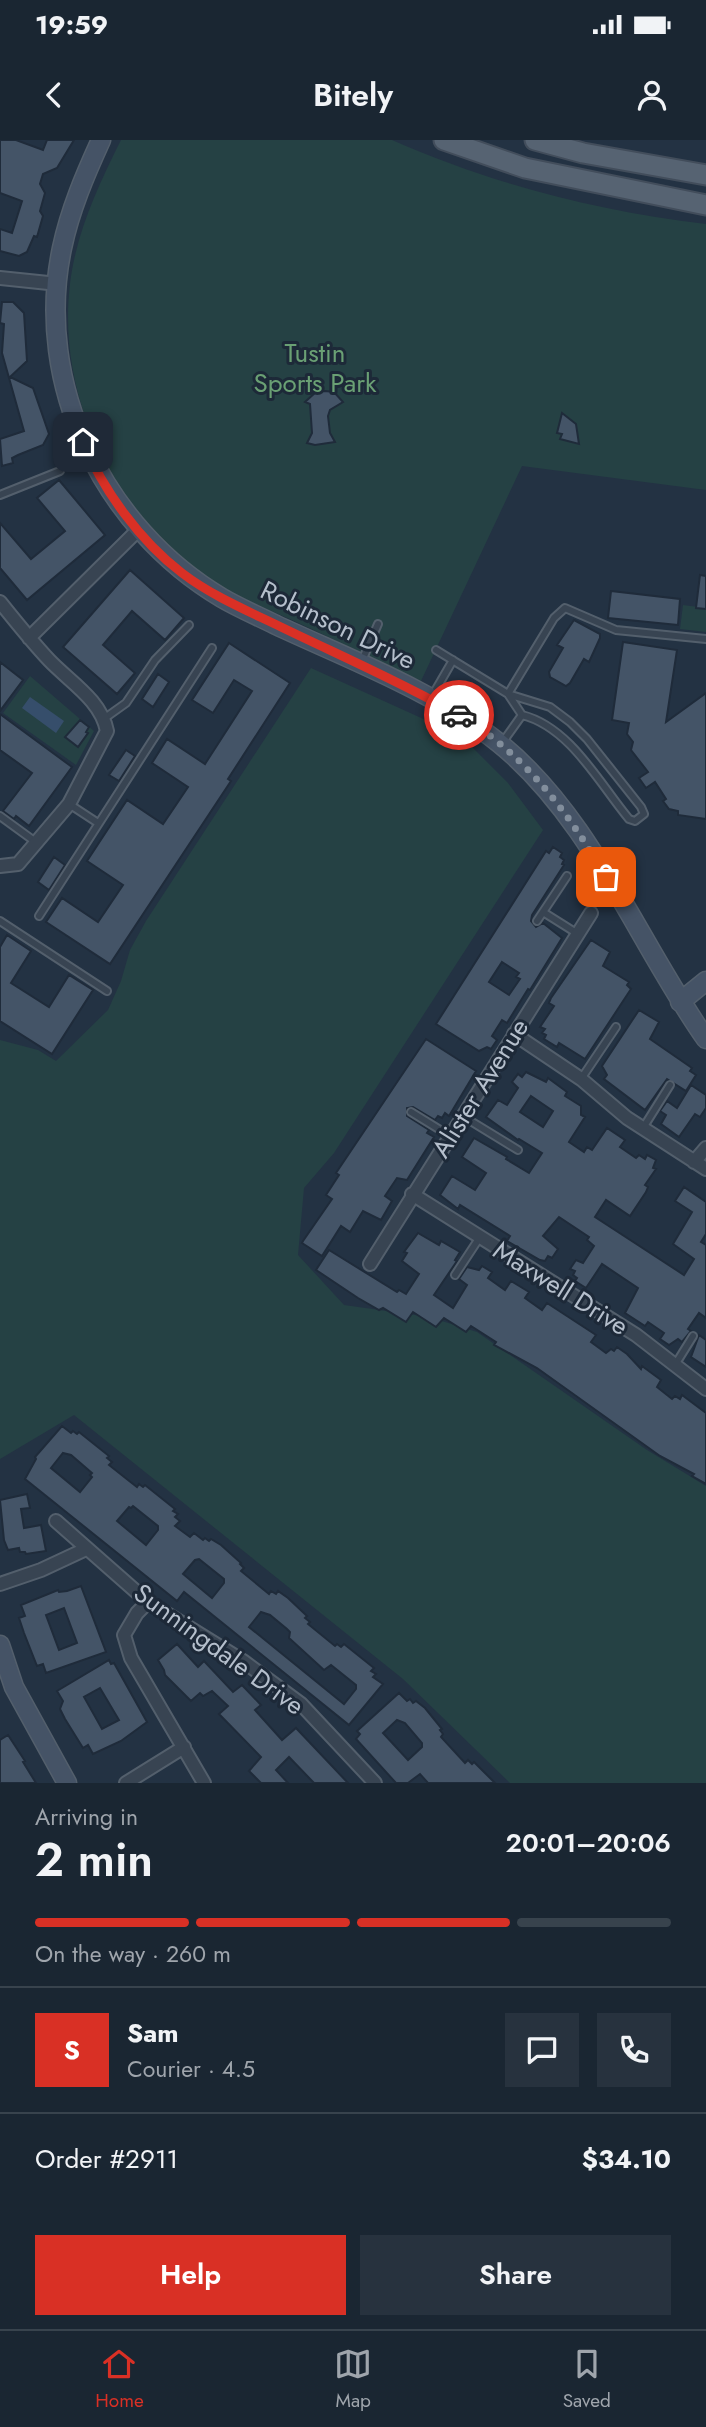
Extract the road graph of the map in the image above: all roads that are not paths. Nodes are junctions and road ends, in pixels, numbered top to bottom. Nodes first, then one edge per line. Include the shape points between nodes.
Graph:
1 (101, 140) edge
2 (444, 140) edge
3 (535, 140) edge
4 (706, 175) edge
5 (706, 205) edge
6 (0, 278) edge
7 (58, 284) junction
8 (60, 471) dead end
9 (0, 495) edge
10 (138, 530) junction
11 (0, 602) edge
12 (379, 624) dead end
13 (189, 625) dead end
14 (29, 638) junction
15 (706, 639) edge
16 (212, 648) dead end
17 (436, 650) dead end
18 (453, 660) junction
19 (360, 664) junction
20 (508, 694) junction
21 (430, 699) junction
22 (522, 715) junction
23 (105, 718) junction
24 (501, 744) junction
25 (69, 804) junction
26 (0, 816) edge
27 (99, 823) junction
28 (37, 843) junction
29 (0, 866) edge
30 (567, 876) dead end
31 (543, 912) junction
32 (592, 913) dead end
33 (39, 916) dead end
34 (0, 921) edge
35 (537, 921) dead end
36 (578, 934) junction
37 (706, 981) edge
38 (107, 990) dead end
39 (680, 1002) junction
40 (616, 1027) dead end
41 (514, 1034) junction
42 (706, 1039) edge
43 (581, 1079) junction
44 (670, 1085) dead end
45 (411, 1112) dead end
46 (462, 1115) junction
47 (643, 1128) junction
48 (450, 1136) junction
49 (706, 1148) edge
50 (519, 1150) dead end
51 (694, 1162) junction
52 (706, 1169) edge
53 (412, 1194) junction
54 (480, 1237) junction
55 (370, 1264) dead end
56 (455, 1275) dead end
57 (692, 1336) dead end
58 (674, 1366) junction
59 (706, 1389) edge
60 (56, 1521) dead end
61 (86, 1549) junction
62 (0, 1584) edge
63 (148, 1602) junction
64 (0, 1645) edge
65 (184, 1747) junction
66 (67, 1783) edge
67 (126, 1783) edge
68 (204, 1783) edge
69 (375, 1783) edge

1 - 7 street, Robinson Drive via 71,210
2 - 5 main road via 525,168
3 - 4 main road via 610,159
6 - 7 street
7 - 10 street, Robinson Drive via 56,335 75,424 90,460
8 - 9 lane
10 - 14 street
10 - 19 street, Robinson Drive via 182,573 224,600
11 - 14 street
12 - 19 lane
13 - 23 lane via 155,660 126,703
14 - 23 street
15 - 20 lane via 616,630 565,608 554,618
16 - 27 lane
17 - 18 lane
18 - 20 lane
18 - 21 lane
19 - 21 street, Robinson Drive
20 - 22 lane
20 - 22 lane via 550,707 570,722 636,798 644,814 635,821 629,819 594,773 546,724
21 - 24 street, Robinson Drive
22 - 24 lane
23 - 25 street via 103,741
24 - 39 street, Robinson Drive via 561,804
25 - 27 lane
25 - 28 street
26 - 28 lane
27 - 33 lane
28 - 29 street via 18,864
30 - 31 lane
31 - 35 lane
31 - 36 lane
32 - 36 street, Alister Avenue
34 - 38 lane
36 - 41 street, Alister Avenue
37 - 39 street
39 - 42 street, Robinson Drive
40 - 43 lane
41 - 43 street
41 - 46 street, Alister Avenue
43 - 47 street
44 - 47 lane
45 - 48 lane
46 - 48 street, Alister Avenue
46 - 50 lane
47 - 51 street
48 - 53 street, Alister Avenue
49 - 51 street
51 - 52 street
53 - 54 street, Maxwell Drive
53 - 55 street, Alister Avenue
54 - 56 lane
54 - 58 street, Maxwell Drive via 636,1335
57 - 58 lane
58 - 59 street, Maxwell Drive
60 - 61 street, Sunningdale Drive
61 - 62 street
61 - 63 street, Sunningdale Drive
63 - 65 street via 124,1635 131,1658
63 - 69 street, Sunningdale Drive via 243,1661 301,1704
64 - 66 street via 14,1687
65 - 67 street
65 - 68 street

